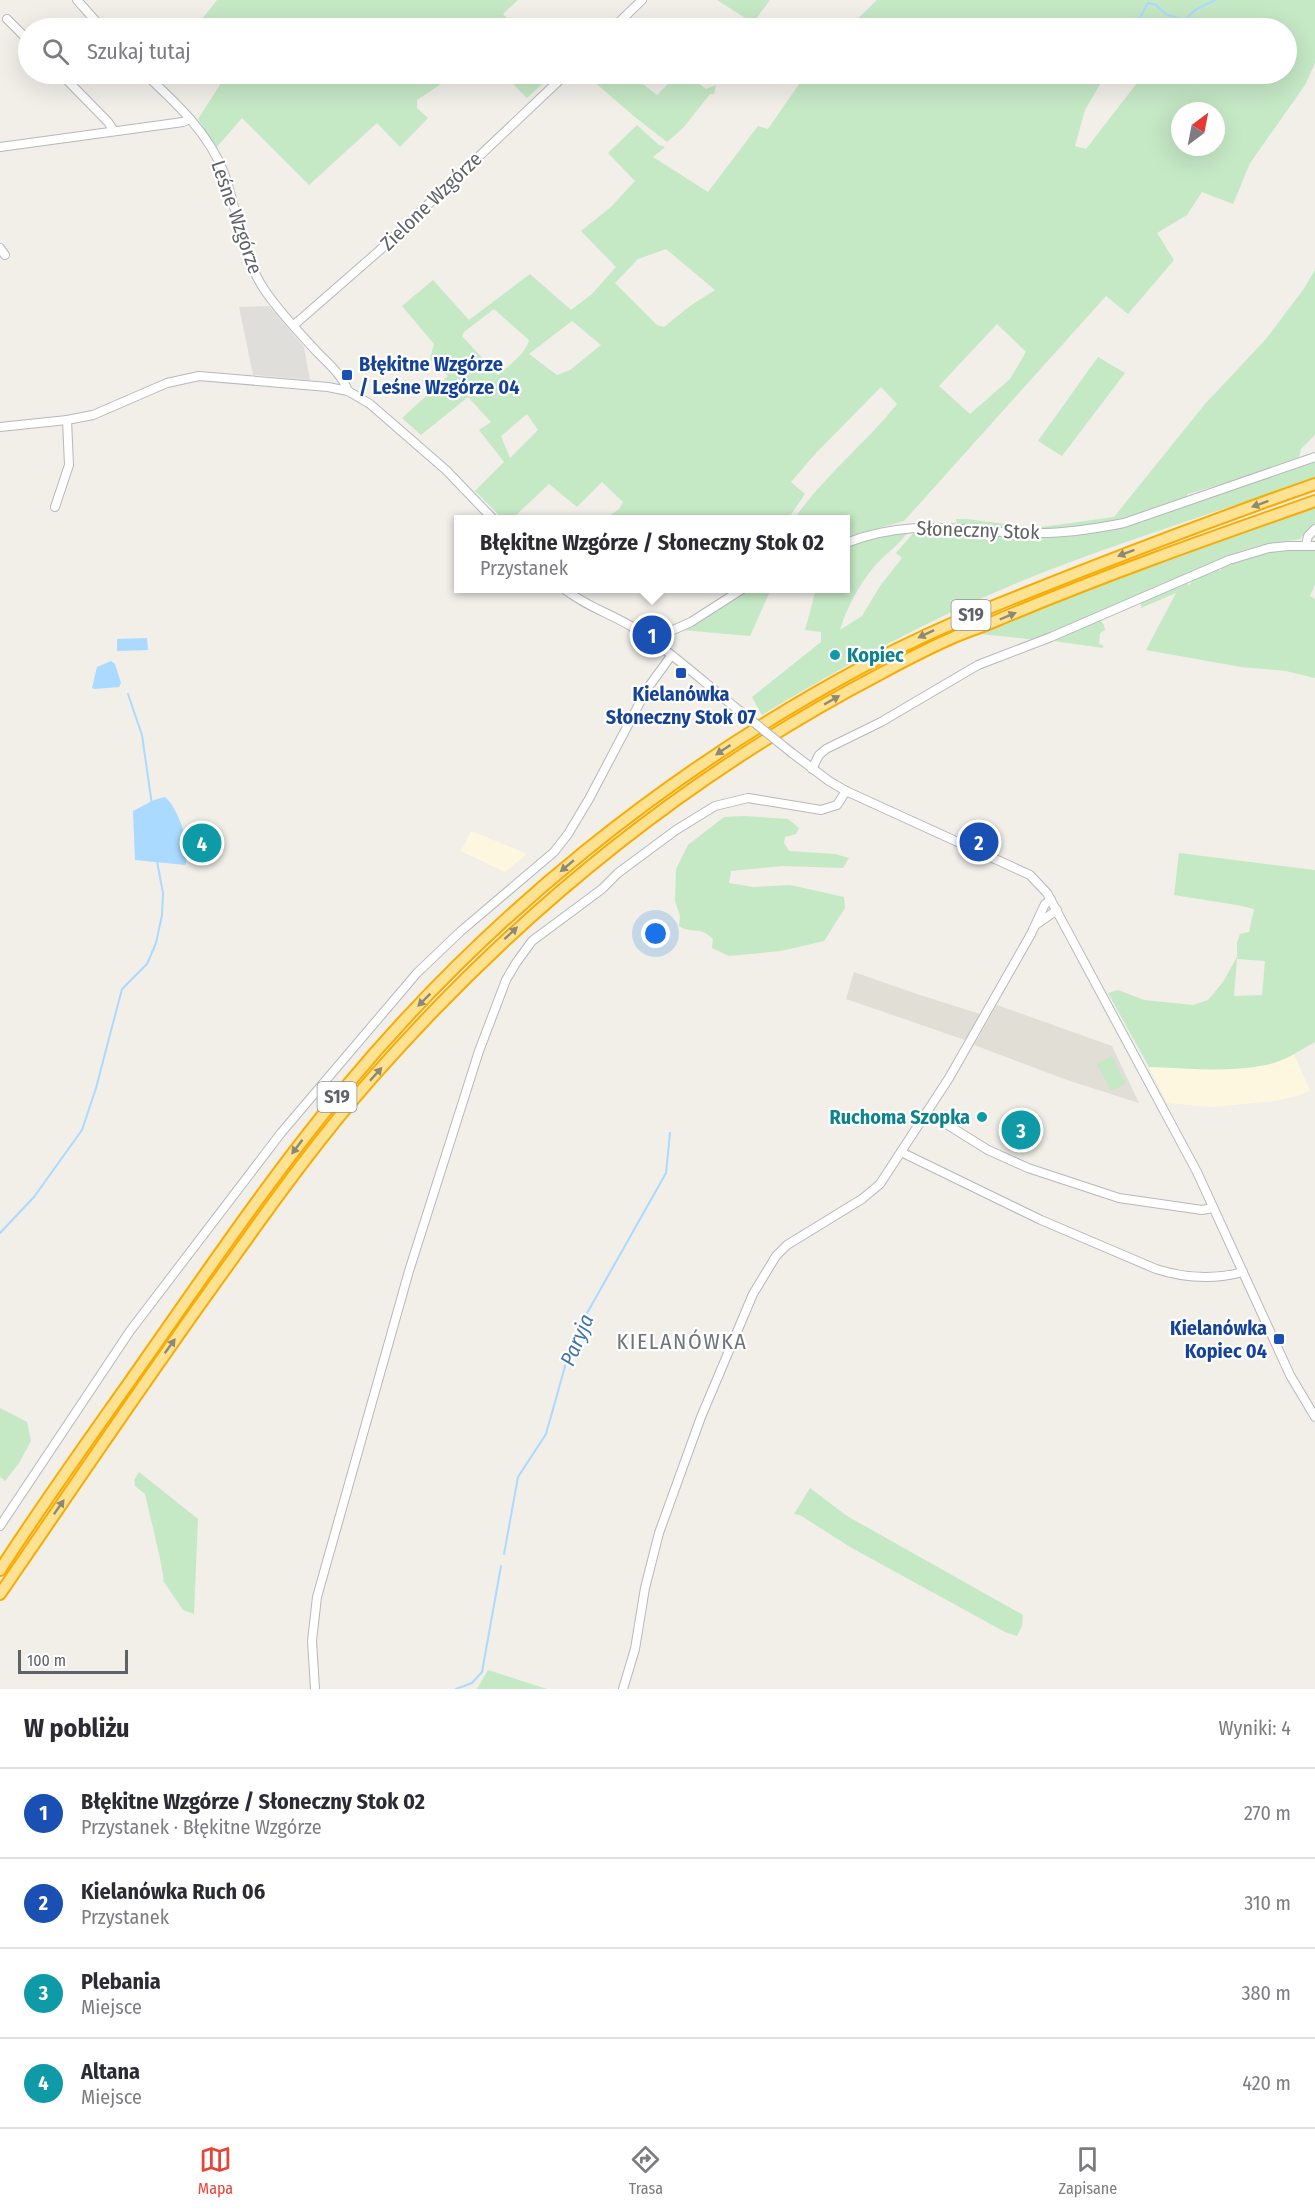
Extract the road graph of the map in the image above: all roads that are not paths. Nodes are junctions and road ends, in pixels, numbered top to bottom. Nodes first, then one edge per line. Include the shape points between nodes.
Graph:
1 (77, 0) edge
2 (642, 0) edge
3 (93, 18) edge
4 (623, 18) edge
5 (8, 20) dead end
6 (18, 30) edge
7 (71, 84) edge
8 (155, 84) edge
9 (555, 84) edge
10 (190, 119) junction
11 (114, 131) junction
12 (0, 147) edge
13 (0, 248) edge
14 (5, 255) dead end
15 (294, 325) junction
16 (348, 391) junction
17 (67, 420) junction
18 (0, 427) edge
19 (1315, 457) edge
20 (1315, 484) edge
21 (1315, 501) edge
22 (55, 507) dead end
23 (490, 515) edge
24 (1315, 529) edge
25 (850, 542) edge
26 (1306, 545) junction
27 (1315, 546) edge
28 (570, 593) edge
29 (736, 593) edge
30 (651, 640) junction
31 (671, 656) junction
32 (812, 769) junction
33 (846, 791) junction
34 (1051, 900) junction
35 (1057, 910) junction
36 (1036, 925) junction
37 (927, 1113) junction
38 (901, 1152) junction
39 (1214, 1208) junction
40 (1243, 1272) junction
41 (1315, 1416) edge
42 (0, 1526) edge
43 (0, 1569) edge
44 (0, 1594) edge
45 (315, 1689) edge
46 (623, 1689) edge

1 - 3 street
2 - 4 street
5 - 6 street
7 - 11 street
8 - 10 street, Leśne Wzgórze
9 - 15 street, Zielone Wzgórze via 380,250
10 - 11 street
10 - 15 street, Leśne Wzgórze via 225,175 253,268 263,288
11 - 12 street
13 - 14 street
15 - 16 street, Leśne Wzgórze via 339,375
16 - 17 street via 199,376 167,383 93,415
16 - 23 street via 367,402 446,470
17 - 18 street
17 - 22 street via 69,465
19 - 25 street, Słoneczny Stok via 1101,528 1032,533 920,526 879,532
20 -> 43 highway, S19 via 1062,577 903,646 736,741 680,778 592,846 497,928 411,1013 346,1086 208,1268
44 -> 21 highway, S19 via 139,1390 323,1137 450,994 510,934 577,876 704,780 811,712 890,669 955,637 1106,576
24 - 26 street
26 - 27 street
26 - 32 street via 1269,548 1229,560 978,665 826,749
28 - 30 street
29 - 30 street via 691,622
30 - 31 street
31 - 32 street, bridge
31 - 42 street via 647,689 568,834 554,852 417,973 281,1133 126,1337
32 - 33 street
33 - 34 street via 1018,869 1037,881
33 - 45 street via 837,805 821,810 748,798 715,806 618,873 602,890 532,942 516,963 479,1051 409,1271 317,1597 312,1641
34 - 35 street
34 - 36 street via 1045,904
35 - 36 street
35 - 39 street
36 - 37 street
37 - 38 street
37 - 39 street via 988,1150 1028,1168 1119,1198 1202,1210
38 - 40 street via 1041,1220 1155,1269 1214,1278
38 - 46 street via 880,1184 862,1199 781,1250 753,1294 666,1510
39 - 40 street
40 - 41 street via 1290,1375

